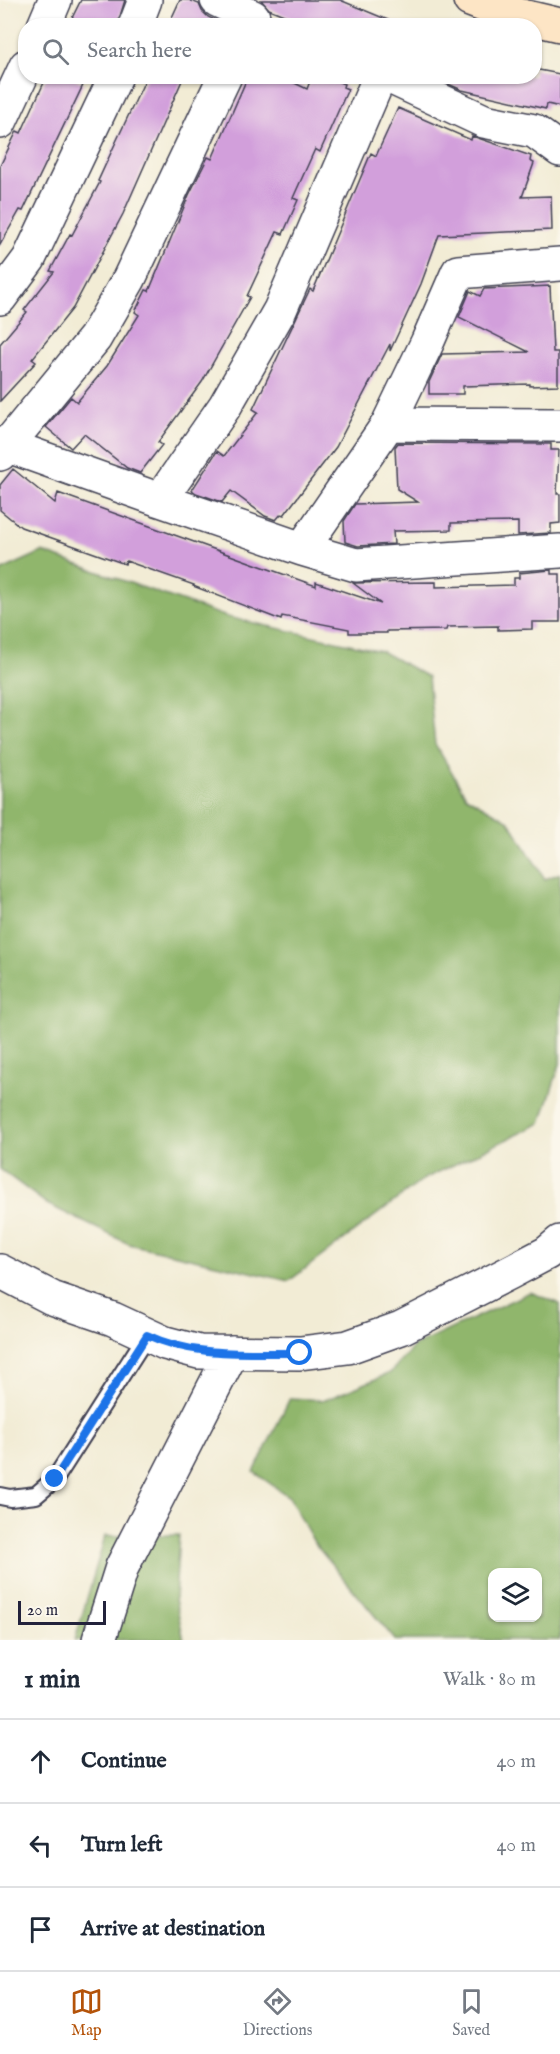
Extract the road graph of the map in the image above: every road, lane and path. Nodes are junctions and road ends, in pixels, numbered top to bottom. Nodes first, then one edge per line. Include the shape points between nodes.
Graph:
1 (55, 0) edge
2 (145, 0) edge
3 (217, 0) edge
4 (470, 0) edge
5 (47, 18) edge
6 (138, 18) edge
7 (250, 18) edge
8 (528, 18) edge
9 (542, 21) edge
10 (560, 26) edge
11 (18, 83) edge
12 (112, 84) edge
13 (221, 84) edge
14 (377, 84) edge
15 (405, 84) edge
16 (0, 122) edge
17 (560, 150) edge
18 (560, 264) edge
19 (0, 298) edge
20 (388, 424) junction
21 (560, 425) edge
22 (2, 448) edge
23 (160, 500) junction
24 (302, 549) junction
25 (560, 551) edge
26 (556, 1254) edge
27 (0, 1271) edge
28 (147, 1335) junction
29 (232, 1352) junction
30 (0, 1496) edge
31 (99, 1640) edge

1 - 5 street
2 - 6 street
3 - 7 street
4 - 8 street
9 - 10 street
11 - 16 street
12 - 19 street via 29,259
13 - 22 street via 129,279 95,338
14 - 23 street via 280,310 225,406
15 - 17 street via 484,121 534,132
18 - 20 street via 458,272
20 - 21 street
20 - 24 street
22 - 23 street
23 - 24 street
24 - 25 street via 356,565
26 - 29 street via 401,1328 348,1347 300,1353
27 - 28 street via 52,1298
28 - 29 street via 199,1352
28 - 30 lane via 55,1479 36,1495
29 - 31 street via 122,1567

